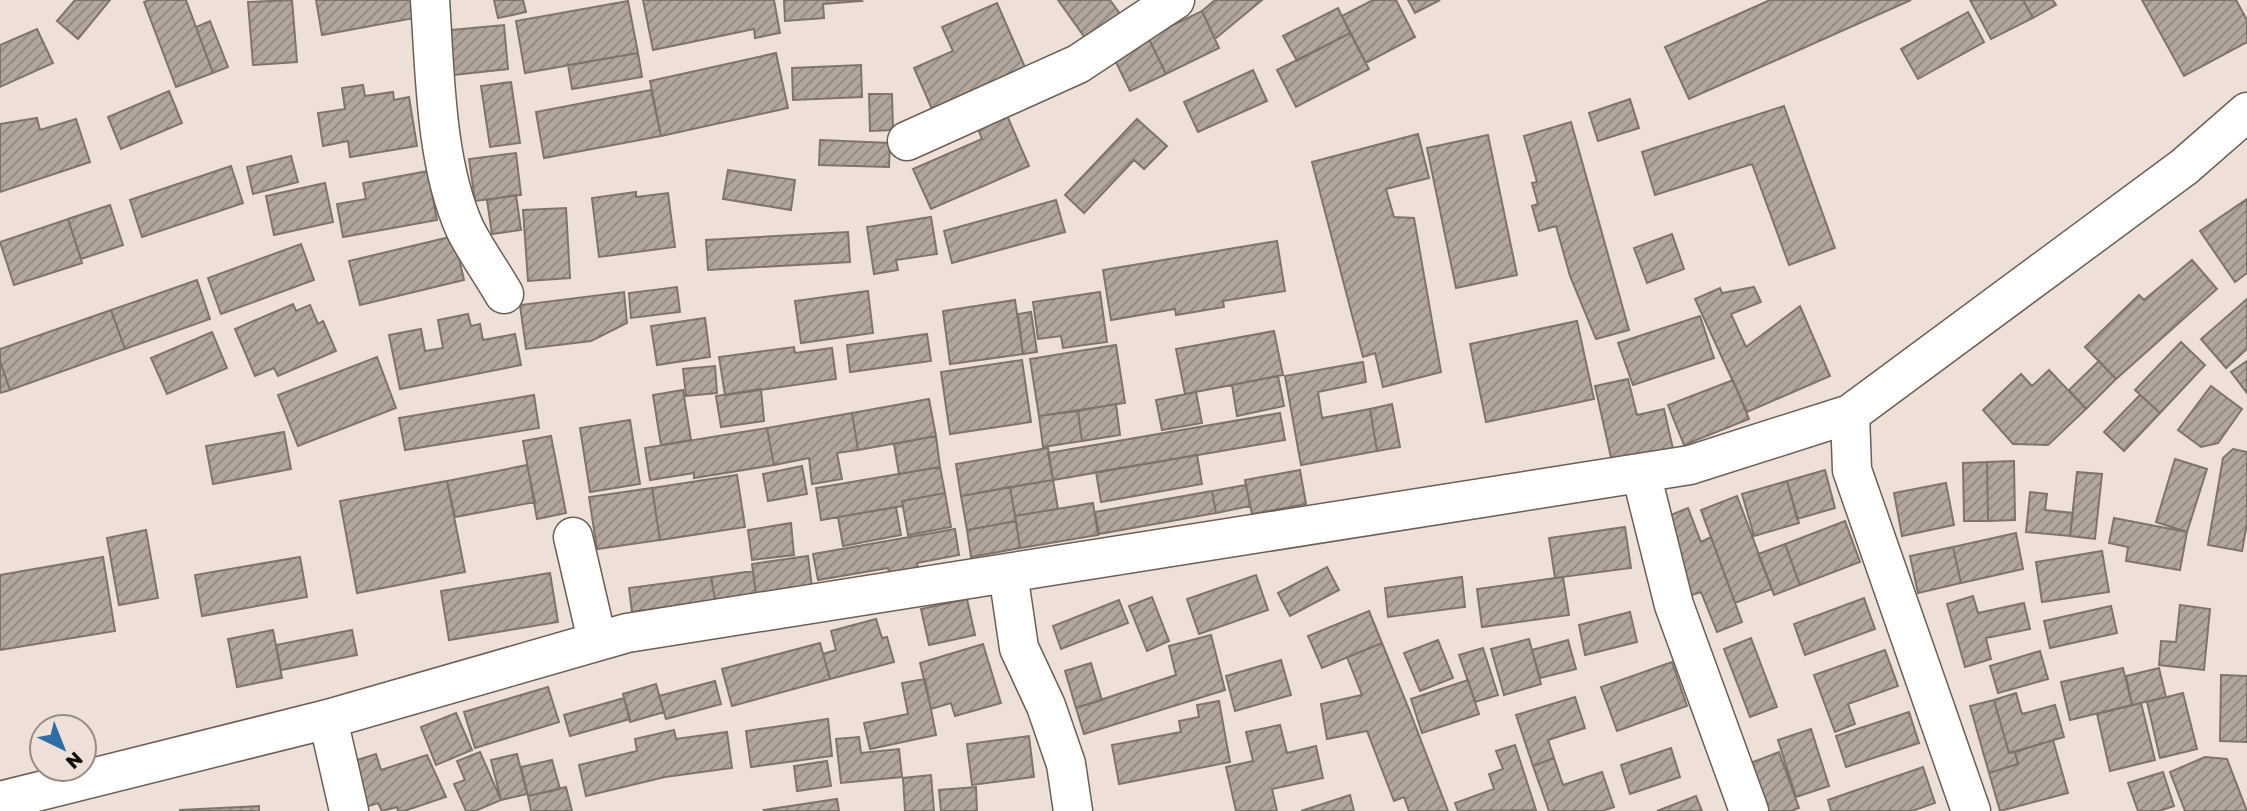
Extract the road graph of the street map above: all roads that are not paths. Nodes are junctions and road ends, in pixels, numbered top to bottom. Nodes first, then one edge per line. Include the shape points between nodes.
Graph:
1 (430, 0) edge
2 (1175, 0) edge
3 (2247, 112) edge
4 (907, 141) dead end
5 (505, 294) dead end
6 (1850, 414) junction
7 (1641, 473) junction
8 (573, 537) dead end
9 (1009, 573) junction
10 (597, 640) junction
11 (328, 719) junction
12 (0, 801) edge
13 (349, 811) edge
14 (1073, 811) edge
15 (1749, 811) edge
16 (1971, 811) edge

1 - 5 street via 437,104 450,181 465,229
2 - 4 street via 1078,64
3 - 6 street via 2184,167
6 - 7 street via 1690,466
6 - 16 street via 1853,470
7 - 9 street
7 - 15 street via 1674,605
8 - 10 street
9 - 10 street
9 - 14 street via 1019,648 1066,764
10 - 11 street
11 - 12 street
11 - 13 street

